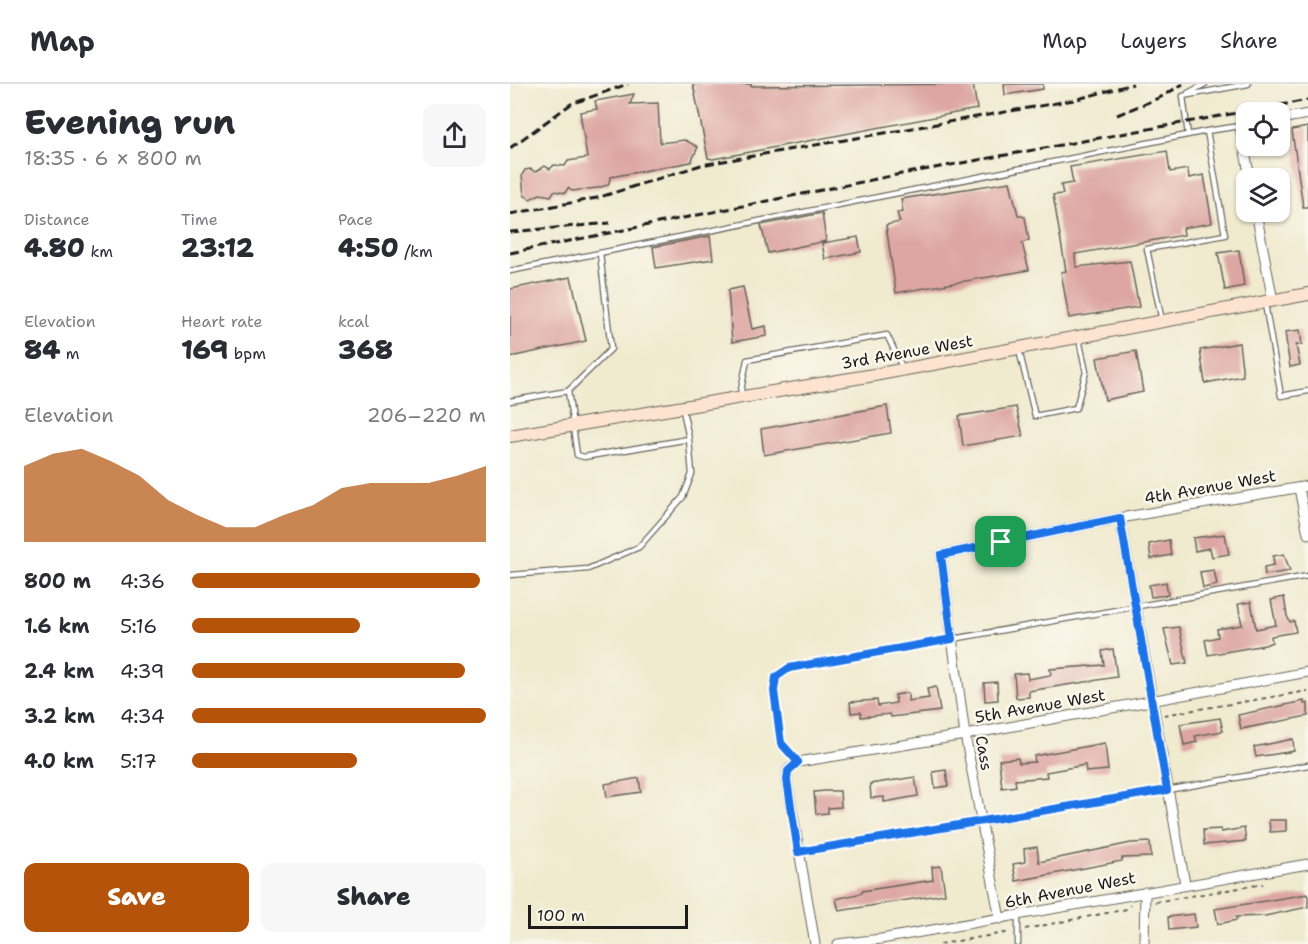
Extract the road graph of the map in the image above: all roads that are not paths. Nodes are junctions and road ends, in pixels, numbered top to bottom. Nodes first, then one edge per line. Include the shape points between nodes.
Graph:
1 (1205, 84) edge
2 (1248, 84) edge
3 (1183, 96) junction
4 (1308, 114) edge
5 (1290, 117) edge
6 (1236, 126) edge
7 (1207, 131) junction
8 (1188, 135) junction
9 (1257, 222) edge
10 (600, 253) junction
11 (510, 272) edge
12 (1308, 294) edge
13 (1269, 301) junction
14 (1162, 321) junction
15 (1078, 337) junction
16 (1018, 348) junction
17 (903, 369) junction
18 (568, 391) junction
19 (1308, 391) edge
20 (739, 398) junction
21 (510, 401) edge
22 (683, 407) junction
23 (573, 426) junction
24 (510, 436) edge
25 (689, 439) junction
26 (1304, 487) edge
27 (1120, 518) junction
28 (1308, 534) edge
29 (941, 555) joint
30 (510, 575) edge
31 (1308, 576) edge
32 (1135, 607) junction
33 (952, 639) junction
34 (1308, 672) edge
35 (1151, 701) junction
36 (965, 735) junction
37 (798, 762) junction
38 (1308, 765) edge
39 (1167, 790) junction
40 (982, 823) junction
41 (798, 852) junction
42 (1308, 864) edge
43 (1185, 884) junction
44 (1145, 896) junction
45 (1018, 915) junction
46 (1000, 919) junction
47 (881, 942) edge
48 (815, 944) edge
49 (838, 944) edge
50 (1018, 944) edge
51 (1144, 944) edge

1 - 3 lane
2 - 3 lane
3 - 8 lane
4 - 5 street
6 - 7 lane
7 - 8 lane
7 - 14 lane via 1225,235 1147,249
8 - 10 lane
9 - 13 street
10 - 11 lane
10 - 18 lane via 611,349
12 - 13 street, 3rd Avenue West
13 - 14 street, 3rd Avenue West
13 - 19 lane via 1281,396
14 - 15 street, 3rd Avenue West
15 - 16 street, 3rd Avenue West
15 - 16 lane via 1086,372 1076,408 1035,416
16 - 17 street, 3rd Avenue West
17 - 20 street, 3rd Avenue West
17 - 20 lane via 887,335 747,360
18 - 21 lane
18 - 23 lane
20 - 22 street, 3rd Avenue West
22 - 23 street, 3rd Avenue West
22 - 25 lane
23 - 24 street, 3rd Avenue West
23 - 25 lane via 577,455 584,457
25 - 30 lane via 692,474 683,496 639,547 588,569
26 - 27 street, 4th Avenue West
26 - 28 street
27 - 29 street, 4th Avenue West
27 - 32 street
29 - 33 street, Cass
31 - 32 lane
32 - 33 lane
32 - 35 street
33 - 36 street, Cass
33 - 37 lane via 789,668 776,677 774,691 781,743
34 - 35 street, 5th Avenue West
35 - 36 street, 5th Avenue West
35 - 39 street
36 - 37 street, 5th Avenue West
36 - 40 street, Cass
37 - 41 street via 788,771 787,780
38 - 39 lane
39 - 40 lane
39 - 43 street
40 - 41 lane
40 - 46 street, Cass
41 - 48 street
42 - 43 street, 6th Avenue West
43 - 44 street, 6th Avenue West
44 - 45 street, 6th Avenue West
44 - 51 street
45 - 46 street, 6th Avenue West
45 - 50 lane
46 - 47 street, 6th Avenue West
47 - 49 street, 6th Avenue West

